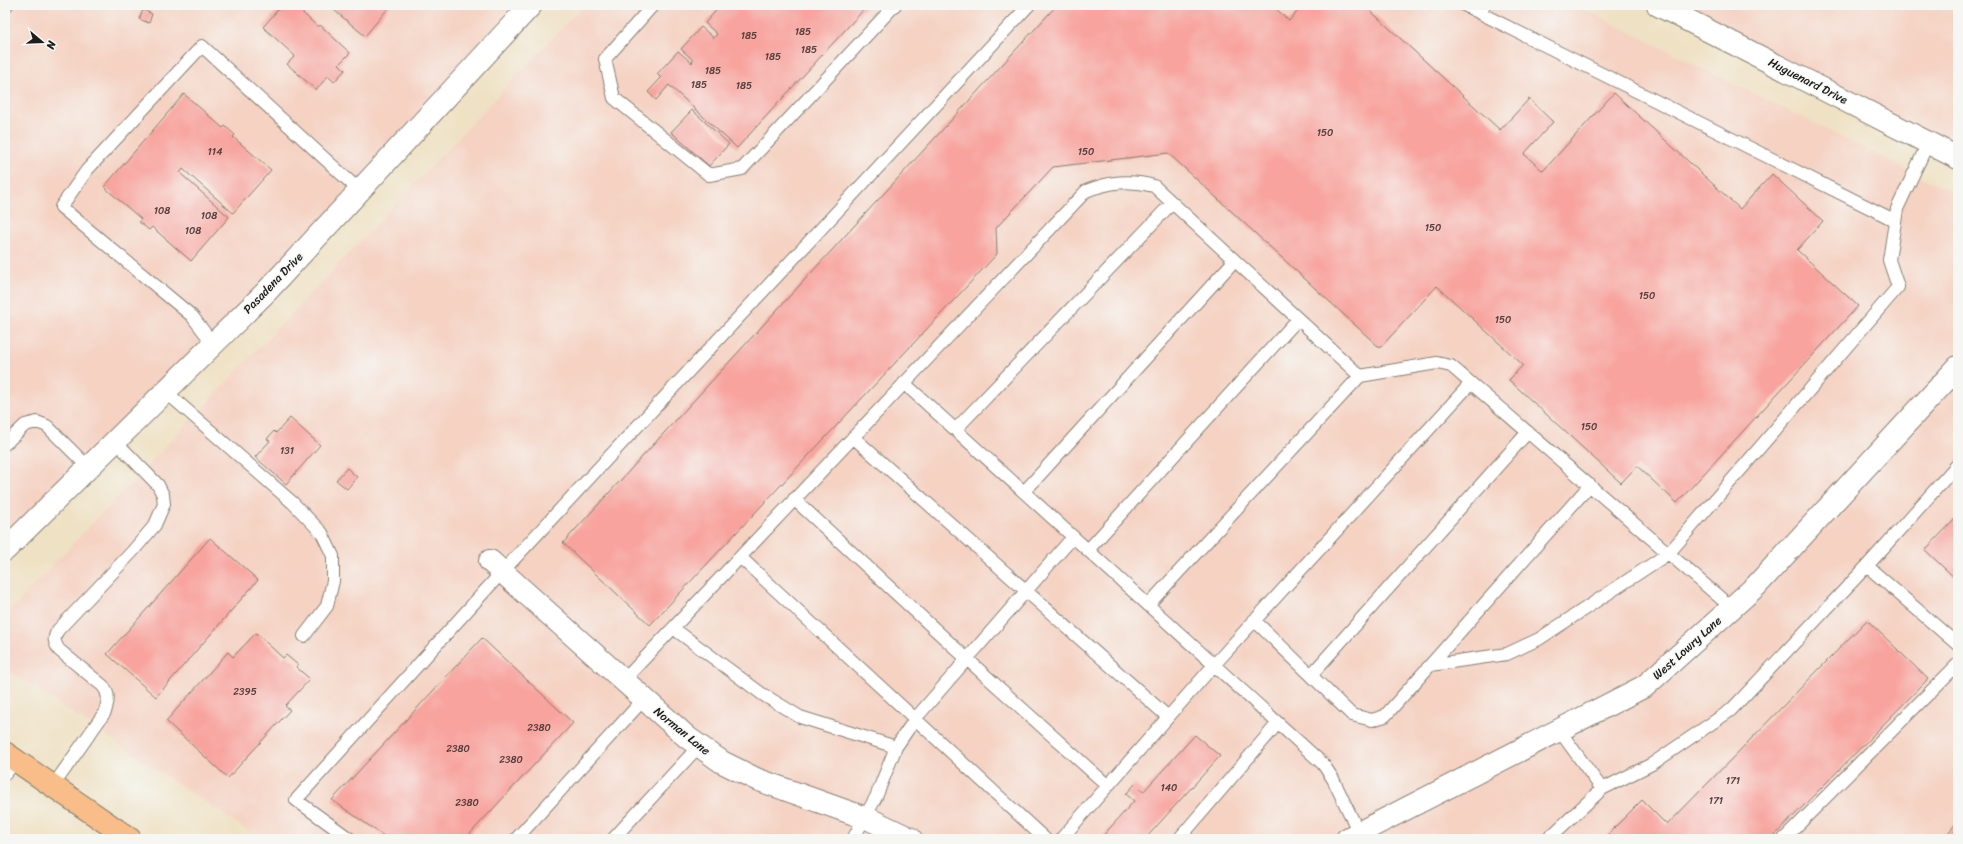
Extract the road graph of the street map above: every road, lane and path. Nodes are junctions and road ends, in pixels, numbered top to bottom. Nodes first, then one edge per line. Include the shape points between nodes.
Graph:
1 (531, 5) edge
2 (653, 5) edge
3 (895, 5) edge
4 (1029, 5) edge
5 (1464, 5) edge
6 (1658, 5) edge
7 (1482, 9) edge
8 (1928, 143) junction
9 (1958, 158) edge
10 (360, 191) junction
11 (1172, 203) junction
12 (1894, 220) junction
13 (1234, 260) junction
14 (1298, 319) junction
15 (214, 345) junction
16 (1958, 367) edge
17 (1360, 376) junction
18 (904, 383) junction
19 (1471, 383) junction
20 (166, 392) junction
21 (956, 430) junction
22 (1528, 432) junction
23 (854, 436) junction
24 (116, 442) junction
25 (5, 444) edge
26 (1958, 464) edge
27 (89, 468) junction
28 (1590, 485) junction
29 (1024, 492) junction
30 (794, 499) junction
31 (1074, 537) junction
32 (5, 550) edge
33 (1088, 550) junction
34 (1669, 553) junction
35 (740, 556) junction
36 (1867, 566) junction
37 (496, 567) junction
38 (1026, 591) junction
39 (1148, 605) junction
40 (1732, 608) junction
41 (1254, 620) junction
42 (673, 628) junction
43 (304, 636) dead end
44 (1958, 645) edge
45 (967, 659) junction
46 (1958, 664) edge
47 (1214, 665) junction
48 (1430, 665) junction
49 (1311, 675) junction
50 (623, 681) junction
51 (644, 699) junction
52 (1168, 717) junction
53 (915, 719) junction
54 (1278, 723) junction
55 (1559, 730) junction
56 (699, 746) junction
57 (896, 747) junction
58 (9, 763) edge
59 (53, 786) junction
60 (1108, 786) junction
61 (1602, 789) junction
62 (866, 818) junction
63 (1353, 836) edge
64 (130, 839) edge
65 (350, 839) edge
66 (516, 839) edge
67 (613, 839) edge
68 (853, 839) edge
69 (911, 839) edge
70 (1045, 839) edge
71 (1061, 839) edge
72 (1179, 839) edge
73 (1548, 839) edge
74 (1784, 839) edge

1 - 10 street, Pasadena Drive
2 - 3 lane via 605,59 614,98 709,175 742,169
4 - 37 lane
5 - 7 lane
6 - 8 street, Huguenard Drive
7 - 12 lane
8 - 9 street, Huguenard Drive
8 - 12 lane
10 - 15 street, Pasadena Drive
10 - 15 lane via 202,46 87,170 60,207 192,316
11 - 13 lane
11 - 18 lane via 1154,186 1140,182 1106,183 1086,191
11 - 21 lane
12 - 34 lane via 1889,260 1898,287
13 - 14 lane
13 - 29 lane
14 - 17 lane
14 - 33 lane
15 - 20 street, Pasadena Drive
16 - 40 street, West Lowry Lane via 1756,586
17 - 19 lane via 1437,362 1451,366
17 - 39 lane
18 - 21 lane
18 - 23 lane
19 - 22 lane
19 - 41 lane
20 - 24 street, Pasadena Drive
20 - 43 lane via 293,503 322,533 333,556 333,581 327,606
21 - 29 lane
22 - 28 lane
22 - 49 lane
23 - 30 lane
23 - 38 lane
24 - 27 street, Pasadena Drive
24 - 59 lane via 158,485 163,494 164,504 155,525 55,635 54,642 59,650 103,686 108,692 108,700 105,712
25 - 27 lane via 25,425 37,422 47,426
26 - 36 lane
27 - 32 street, Pasadena Drive
28 - 34 lane
28 - 48 lane
29 - 31 lane
30 - 35 lane
30 - 45 lane
31 - 33 lane
31 - 38 lane
33 - 39 lane
34 - 40 lane
34 - 48 lane via 1539,639 1507,654
35 - 42 lane
35 - 53 lane
36 - 44 lane
36 - 61 lane via 1731,710 1652,764
37 - 50 street, Norman Lane
37 - 65 lane via 296,800
38 - 45 lane
38 - 52 lane
39 - 47 lane
40 - 55 street, West Lowry Lane via 1645,686
41 - 47 lane
41 - 49 lane
42 - 50 lane
42 - 57 lane via 762,694 800,717
45 - 53 lane
45 - 60 lane
46 - 74 lane
47 - 52 lane
47 - 54 lane
48 - 49 lane via 1385,716 1372,720 1352,715
50 - 51 street, Norman Lane
51 - 56 street, Norman Lane
51 - 66 lane
52 - 60 lane
53 - 57 lane
53 - 70 lane
54 - 63 lane via 1323,764 1333,779
54 - 72 lane
55 - 61 lane
55 - 63 street, West Lowry Lane
56 - 62 street, Norman Lane via 722,762 756,779
56 - 67 lane
57 - 62 lane
58 - 59 main road
59 - 64 main road
60 - 71 lane
61 - 73 lane
62 - 68 lane
62 - 69 street, Norman Lane

